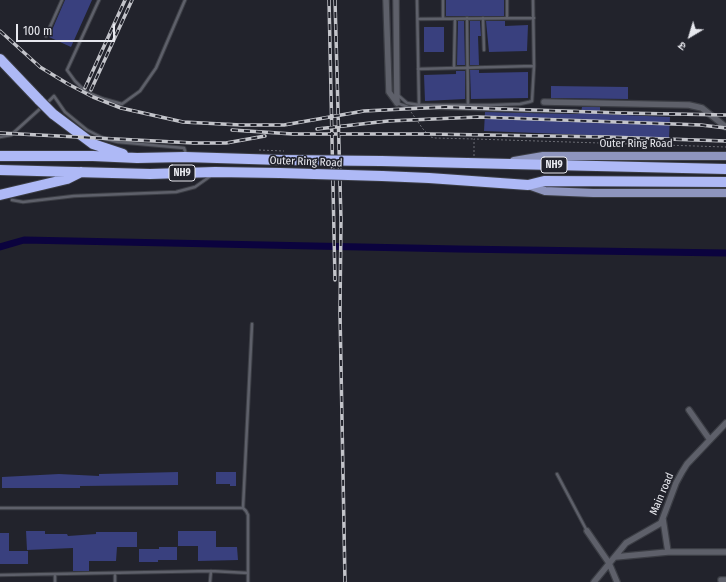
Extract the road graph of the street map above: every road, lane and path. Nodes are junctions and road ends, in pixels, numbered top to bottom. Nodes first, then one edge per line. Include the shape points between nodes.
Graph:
1 (62, 0) edge
2 (99, 0) edge
3 (185, 0) edge
4 (386, 0) edge
5 (396, 0) edge
6 (417, 0) edge
7 (443, 0) edge
8 (506, 0) edge
9 (533, 0) edge
10 (467, 18) junction
11 (483, 18) junction
12 (507, 18) junction
13 (534, 18) junction
14 (418, 19) junction
15 (444, 19) junction
16 (455, 19) junction
17 (46, 36) dead end
18 (484, 50) dead end
19 (0, 59) edge
20 (534, 66) junction
21 (454, 68) junction
22 (468, 68) junction
23 (418, 69) junction
24 (389, 92) junction
25 (398, 95) junction
26 (544, 102) dead end
27 (397, 103) junction
28 (419, 105) junction
29 (468, 105) junction
30 (408, 107) junction
31 (577, 111) dead end
32 (726, 127) edge
33 (0, 137) edge
34 (474, 138) junction
35 (726, 147) edge
36 (255, 150) dead end
37 (284, 155) junction
38 (0, 156) edge
39 (726, 156) edge
40 (186, 157) junction
41 (474, 157) dead end
42 (136, 158) junction
43 (500, 164) junction
44 (726, 169) edge
45 (0, 170) edge
46 (83, 172) junction
47 (215, 172) junction
48 (726, 182) edge
49 (528, 185) junction
50 (726, 193) edge
51 (0, 196) edge
52 (12, 200) dead end
53 (252, 324) dead end
54 (689, 410) dead end
55 (726, 425) edge
56 (710, 440) junction
57 (556, 474) dead end
58 (0, 508) edge
59 (242, 508) junction
60 (663, 519) junction
61 (587, 531) joint
62 (668, 552) junction
63 (726, 552) edge
64 (615, 557) junction
65 (609, 564) junction
66 (211, 571) junction
67 (248, 573) junction
68 (115, 574) junction
69 (0, 575) edge
70 (55, 575) junction
71 (56, 582) edge
72 (115, 582) edge
73 (210, 582) edge
74 (248, 582) edge
75 (594, 582) edge
76 (617, 582) edge

1 - 17 lane
2 - 3 lane via 67,70 86,92 122,104 140,91 156,68
4 - 24 street
5 - 25 street
6 - 14 lane
7 - 15 lane
8 - 12 lane
9 - 13 lane
10 - 11 lane
10 - 16 lane
10 - 22 lane
11 - 12 lane
11 - 18 lane
12 - 13 lane
13 - 20 lane
14 - 15 lane
14 - 23 lane
15 - 16 lane
16 - 21 lane
19 - 42 highway, bridge via 53,114 93,144
20 - 22 lane
20 - 29 lane via 532,99 529,102
21 - 22 lane
21 - 23 lane
22 - 29 lane
23 - 28 lane
24 - 25 lane
24 - 27 street
25 - 27 street
25 - 28 lane via 407,103
26 - 32 street via 689,105 702,108
27 - 30 lane
28 - 29 lane
30 - 31 lane
30 - 34 path via 431,137
33 - 40 lane via 11,135 18,130 54,96 65,112 87,130 105,139 184,148
34 - 35 path
34 - 41 path
36 - 37 path
37 - 40 highway, Outer Ring Road
37 - 43 highway, Outer Ring Road / NH9, bridge via 381,162
38 - 42 highway, Outer Ring Road
39 - 43 main road, Outer Ring Road via 544,156
40 - 42 highway, Outer Ring Road
43 - 44 highway, Outer Ring Road / NH9
45 - 46 highway, NH9
46 - 47 highway, Outer Ring Road / NH9
46 - 51 highway via 67,179
47 - 49 highway, Outer Ring Road / NH9, bridge via 382,176
47 - 52 lane via 195,187 176,192 74,196 23,202
48 - 49 highway, Outer Ring Road via 544,181
49 - 50 main road, Outer Ring Road via 545,191 592,193
53 - 59 lane
54 - 56 street
55 - 56 street, Main road
56 - 60 street, Main road via 682,472
57 - 61 lane
58 - 59 lane
59 - 67 lane via 248,515
60 - 62 street
60 - 64 street, Main road via 658,526 630,540
61 - 65 street
62 - 63 street
62 - 64 street
64 - 65 street, Main road
65 - 75 street, Main road
65 - 76 street
66 - 67 lane
66 - 68 lane
66 - 73 lane
67 - 74 lane
68 - 70 lane
68 - 72 lane
69 - 70 lane
70 - 71 lane

